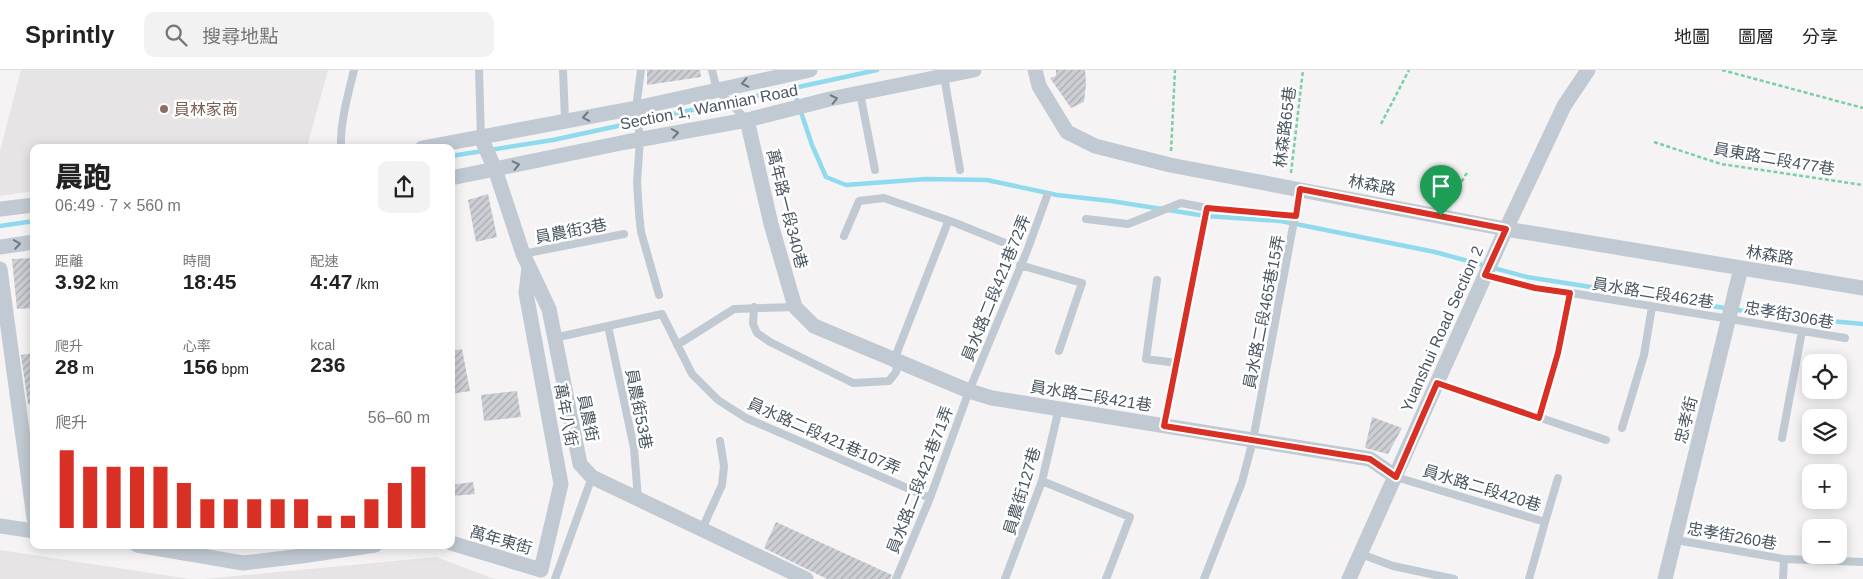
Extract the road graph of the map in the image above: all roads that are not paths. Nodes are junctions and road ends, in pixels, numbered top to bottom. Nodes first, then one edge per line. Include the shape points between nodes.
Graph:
1 (354, 70) edge
2 (480, 70) edge
3 (563, 70) edge
4 (641, 70) edge
5 (712, 70) edge
6 (974, 70) edge
7 (1034, 70) edge
8 (1588, 70) edge
9 (802, 71) edge
10 (944, 76) junction
11 (717, 90) junction
12 (860, 93) junction
13 (636, 108) junction
14 (565, 120) junction
15 (747, 120) junction
16 (481, 138) junction
17 (640, 139) junction
18 (340, 144) edge
19 (446, 144) edge
20 (495, 169) junction
21 (875, 170) dead end
22 (960, 170) dead end
23 (455, 177) edge
24 (1295, 188) junction
25 (1047, 196) dead end
26 (30, 205) edge
27 (1207, 208) junction
28 (0, 209) edge
29 (1296, 216) junction
30 (1086, 219) dead end
31 (948, 222) junction
32 (1506, 229) junction
33 (624, 234) dead end
34 (844, 236) dead end
35 (30, 243) edge
36 (1010, 244) dead end
37 (0, 247) edge
38 (526, 260) junction
39 (1020, 266) junction
40 (1741, 268) junction
41 (0, 269) edge
42 (1485, 275) junction
43 (1157, 280) dead end
44 (1863, 288) edge
45 (1570, 293) junction
46 (659, 295) dead end
47 (795, 306) junction
48 (754, 307) junction
49 (1652, 307) junction
50 (1729, 319) junction
51 (608, 326) junction
52 (1802, 331) junction
53 (554, 338) junction
54 (1845, 338) dead end
55 (676, 345) junction
56 (1059, 351) dead end
57 (894, 360) junction
58 (1177, 363) junction
59 (1437, 383) junction
60 (969, 391) junction
61 (1059, 408) junction
62 (1539, 418) junction
63 (1164, 426) junction
64 (1622, 428) dead end
65 (1782, 438) dead end
66 (1254, 440) junction
67 (1606, 440) dead end
68 (720, 441) dead end
69 (592, 477) junction
70 (1396, 477) junction
71 (1558, 478) dead end
72 (1042, 481) junction
73 (30, 489) edge
74 (930, 498) junction
75 (638, 499) junction
76 (1545, 522) junction
77 (0, 526) edge
78 (702, 529) junction
79 (30, 530) edge
80 (1676, 540) junction
81 (455, 544) edge
82 (174, 549) edge
83 (326, 549) edge
84 (301, 551) edge
85 (1361, 554) junction
86 (1784, 558) junction
87 (1863, 562) edge
88 (541, 570) joint
89 (555, 579) edge
90 (806, 579) edge
91 (896, 579) edge
92 (1005, 579) edge
93 (1106, 579) edge
94 (1204, 579) edge
95 (1350, 579) edge
96 (1454, 579) edge
97 (1529, 579) edge
98 (1665, 579) edge
99 (1783, 579) edge

1 - 18 lane
2 - 16 lane
3 - 14 lane
4 - 13 lane
5 - 11 lane
6 - 10 street, Section 1, Wannian Road
7 - 24 street, 林森路 via 1039,86 1067,132 1095,146 1170,165
8 - 32 street, Yuanshui Road Section 2 via 1564,106
9 -> 11 street, Section 1, Wannian Road
10 - 12 street, Section 1, Wannian Road
10 - 22 lane
11 - 13 street, Section 1, Wannian Road
11 - 15 lane
15 -> 12 street, Section 1, Wannian Road
12 - 21 lane
13 -> 14 street, Section 1, Wannian Road
13 - 17 lane
14 - 16 street, Section 1, Wannian Road
17 -> 15 street, Section 1, Wannian Road
15 - 47 street, 萬年路一段340巷 via 771,224
16 - 19 street, Section 1, Wannian Road
16 - 20 street, 員農街
20 -> 17 street, Section 1, Wannian Road
17 - 46 lane via 637,182 641,232
20 - 23 street, Section 1, Wannian Road
20 - 38 street, 員農街
24 - 29 lane, 員水路二段465巷15弄
24 - 32 street, 林森路
25 - 39 lane, 員水路二段421巷72弄
26 - 28 street
27 - 29 lane
27 - 30 lane via 1181,203 1128,224
27 - 58 lane
29 - 66 lane, 員水路二段465巷15弄
31 - 34 lane via 884,198 859,201
31 - 36 lane
31 - 57 lane
32 - 40 street, 林森路
32 - 42 street, Yuanshui Road Section 2
33 - 38 lane, 員農街3巷
37 -> 35 street
38 - 53 street, 員農街 via 549,309
38 - 88 street, 萬年八街 via 526,293 561,484
39 - 56 lane via 1082,283
39 - 60 lane, 員水路二段421巷72弄
40 - 44 street, 林森路
40 - 50 street, 忠孝街
41 - 73 street
42 - 45 lane, 員水路二段462巷
42 - 59 street, Yuanshui Road Section 2
43 - 58 lane via 1146,359
45 - 49 lane, 員水路二段462巷
45 - 62 lane via 1558,353
47 - 48 lane
47 - 57 street, 員水路二段421巷 via 814,326
48 - 55 lane via 734,309
48 - 57 lane via 753,324 757,333 853,382 889,381 898,366
49 - 50 lane, 員水路二段462巷
49 - 64 lane via 1644,355
50 - 52 lane, 忠孝街306巷
50 - 80 street, 忠孝街
51 - 53 lane
51 - 55 lane, 員水路二段421巷107弄 via 662,314
51 - 75 lane, 員農街53巷 via 634,448
52 - 54 lane, 忠孝街306巷
52 - 65 lane
53 - 69 street, 員農街 via 580,464
55 - 74 lane, 員水路二段421巷107弄 via 692,374 718,400 746,418
57 - 60 street, 員水路二段421巷
58 - 63 lane
59 - 62 lane
59 - 70 street, Yuanshui Road Section 2
60 - 61 street, 員水路二段421巷 via 992,398
60 - 74 lane, 員水路二段421巷71弄
61 - 63 street, 員水路二段421巷
61 - 72 lane, 員農街127巷
62 - 67 lane
63 - 66 street, 員水路二段421巷
66 - 70 street, 員水路二段421巷 via 1370,459
66 - 94 lane, 員水路二段465巷15弄 via 1242,482
68 - 78 lane via 724,466 722,485
69 - 75 street
69 - 89 lane
70 - 76 lane, 員水路二段420巷
70 - 85 street, Yuanshui Road Section 2
71 - 76 lane, 員水路二段420巷
72 - 92 lane, 員農街127巷
72 - 93 lane via 1130,517
74 - 91 lane, 員水路二段421巷71弄
75 - 78 street
76 - 97 lane
77 - 79 street
78 - 90 street via 781,571
80 - 86 lane, 忠孝街260巷
80 - 98 street, 忠孝街
81 - 88 street, 萬年東街
82 - 84 street via 243,563
83 - 84 street
85 - 95 street, Yuanshui Road Section 2
85 - 96 lane via 1393,566
86 - 87 lane, 忠孝街260巷
86 - 99 lane

